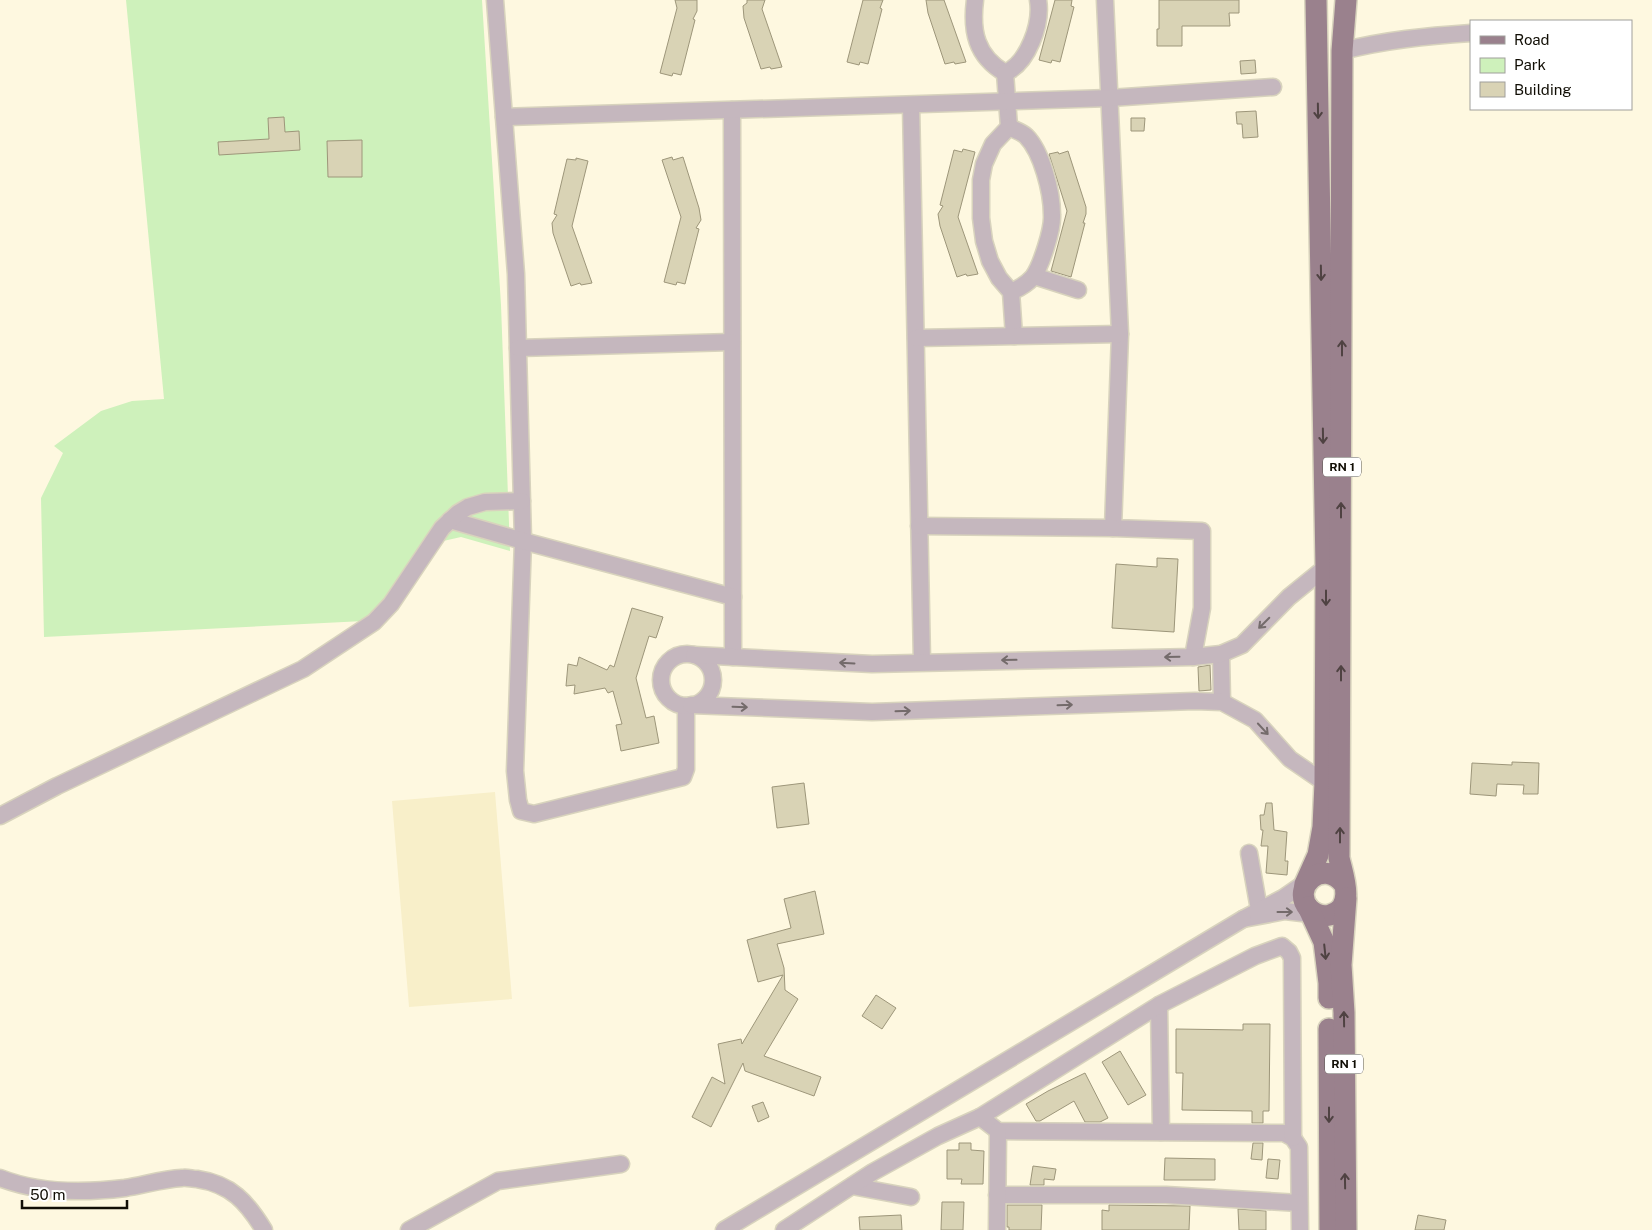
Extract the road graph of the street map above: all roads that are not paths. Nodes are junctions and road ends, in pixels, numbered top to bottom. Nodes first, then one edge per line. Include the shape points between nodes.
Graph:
1 (495, 0) edge
2 (975, 0) edge
3 (1038, 0) edge
4 (1105, 0) edge
5 (1316, 0) edge
6 (1325, 0) edge
7 (1337, 0) edge
8 (1346, 0) edge
9 (1470, 33) edge
10 (1342, 51) junction
11 (1317, 62) junction
12 (1005, 73) junction
13 (1272, 87) dead end
14 (1110, 98) junction
15 (1007, 102) junction
16 (911, 105) junction
17 (732, 110) junction
18 (504, 117) junction
19 (1009, 127) junction
20 (1034, 276) junction
21 (1078, 290) dead end
22 (1011, 292) junction
23 (1120, 334) junction
24 (1014, 336) junction
25 (916, 338) junction
26 (732, 342) junction
27 (518, 348) junction
28 (522, 501) junction
29 (450, 520) junction
30 (919, 526) junction
31 (1113, 528) junction
32 (523, 541) junction
33 (1326, 567) junction
34 (733, 597) junction
35 (1221, 654) junction
36 (694, 655) junction
37 (733, 657) junction
38 (1193, 657) junction
39 (922, 662) junction
40 (1222, 702) junction
41 (689, 706) junction
42 (1325, 783) junction
43 (0, 816) edge
44 (1249, 853) dead end
45 (1345, 891) junction
46 (1310, 898) junction
47 (1260, 913) junction
48 (1159, 1005) junction
49 (980, 1117) junction
50 (998, 1131) junction
51 (1161, 1132) junction
52 (1293, 1138) junction
53 (621, 1164) dead end
54 (0, 1178) edge
55 (852, 1186) junction
56 (997, 1195) junction
57 (912, 1197) dead end
58 (1299, 1203) junction
59 (264, 1230) edge
60 (409, 1230) edge
61 (724, 1230) edge
62 (784, 1230) edge
63 (998, 1230) edge
64 (1300, 1230) edge
65 (1330, 1230) edge
66 (1346, 1230) edge

1 - 18 street
2 - 12 street via 974,32 978,45 994,66
3 - 12 street via 1038,25 1024,56
4 - 14 street
5 - 11 main road, RN 1
6 - 11 main road
7 - 10 main road, RN 1
8 - 10 main road, RN 1
9 - 10 street via 1410,38
45 -> 10 main road, RN 1 via 1339,858
11 -> 33 main road, RN 1
12 - 15 street
13 - 14 street
14 - 15 street
14 - 23 street
15 - 16 street
15 - 19 street
16 - 17 street
16 - 25 street
17 - 18 street
17 - 26 street
18 - 27 street
19 - 20 street via 1024,134 1034,146 1050,193 1052,216 1048,240
19 - 22 street via 993,144 984,164 981,208 984,241 990,261
20 - 21 street
20 - 22 street via 1023,287
22 - 24 street
23 - 24 street
23 - 31 street
24 - 25 street
25 - 30 street
26 - 27 street
26 - 34 street
27 - 28 street
28 - 29 street via 485,502 468,507
28 - 32 street
29 - 32 street
29 - 43 street via 374,622 303,669
30 - 31 street
30 - 39 street
31 - 38 street via 1202,531 1202,608
32 - 34 street
32 - 41 street via 515,771 521,811 534,814 683,777
33 -> 35 street via 1242,645
33 -> 42 main road, RN 1
34 - 37 street
35 - 38 street
35 - 40 street
36 - 37 street
36 - 41 street via 708,665 712,681 706,697
36 - 41 street via 678,656 662,673 662,689 666,696
39 -> 37 street via 872,664
38 -> 39 street
41 -> 40 street via 872,712
40 -> 42 street via 1255,720 1290,758
42 - 46 main road, RN 1 via 1323,827
44 - 47 street
45 - 46 main road via 1340,910 1327,916
45 - 46 main road via 1334,874 1327,872 1314,876
66 -> 45 main road, RN 1 via 1342,965
47 -> 46 street via 1286,911
46 - 47 street via 1283,898
46 -> 65 main road, RN 1 via 1324,942 1329,983
47 - 61 street via 1243,919
48 - 49 street
48 - 51 street
48 - 52 street via 1275,947 1285,948 1292,958
49 - 50 street
49 - 55 street via 938,1136
50 - 51 street
50 - 56 street
51 - 52 street via 1284,1133
52 - 58 street via 1299,1147
53 - 60 street via 498,1182
54 - 59 street via 38,1187 78,1191 125,1188 183,1177 214,1182 234,1192 254,1213
55 - 57 street
55 - 62 street
56 - 58 street via 1166,1195
56 - 63 street
58 - 64 street

